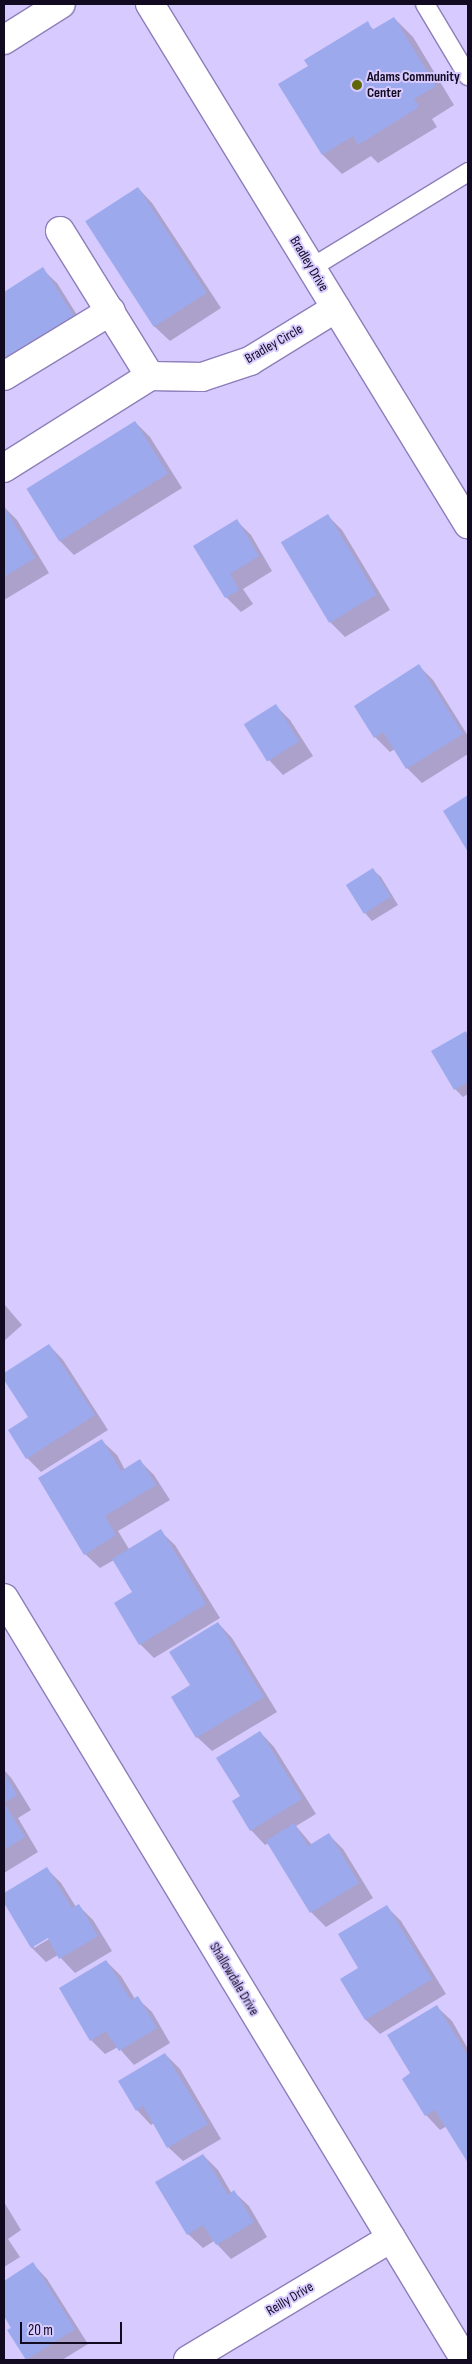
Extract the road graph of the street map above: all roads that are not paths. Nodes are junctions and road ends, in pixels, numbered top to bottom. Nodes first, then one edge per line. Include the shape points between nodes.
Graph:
1 (61, 4) edge
2 (150, 4) edge
3 (425, 4) edge
4 (4, 40) edge
5 (468, 76) edge
6 (468, 172) edge
7 (60, 231) dead end
8 (311, 268) junction
9 (336, 308) junction
10 (111, 311) junction
11 (4, 376) edge
12 (150, 376) junction
13 (4, 468) edge
14 (468, 524) edge
15 (4, 1598) edge
16 (391, 2238) junction
17 (188, 2360) edge
18 (465, 2360) edge

1 - 4 street
2 - 8 street, Bradley Drive
3 - 5 lane
6 - 8 lane
7 - 10 street
8 - 9 street, Bradley Drive
9 - 12 street, Bradley Circle via 250,360 202,377
9 - 14 street, Bradley Drive
10 - 11 street
10 - 12 street
12 - 13 street
15 - 16 street, Shallowdale Drive
16 - 17 street, Reilly Drive
16 - 18 street, Shallowdale Drive

